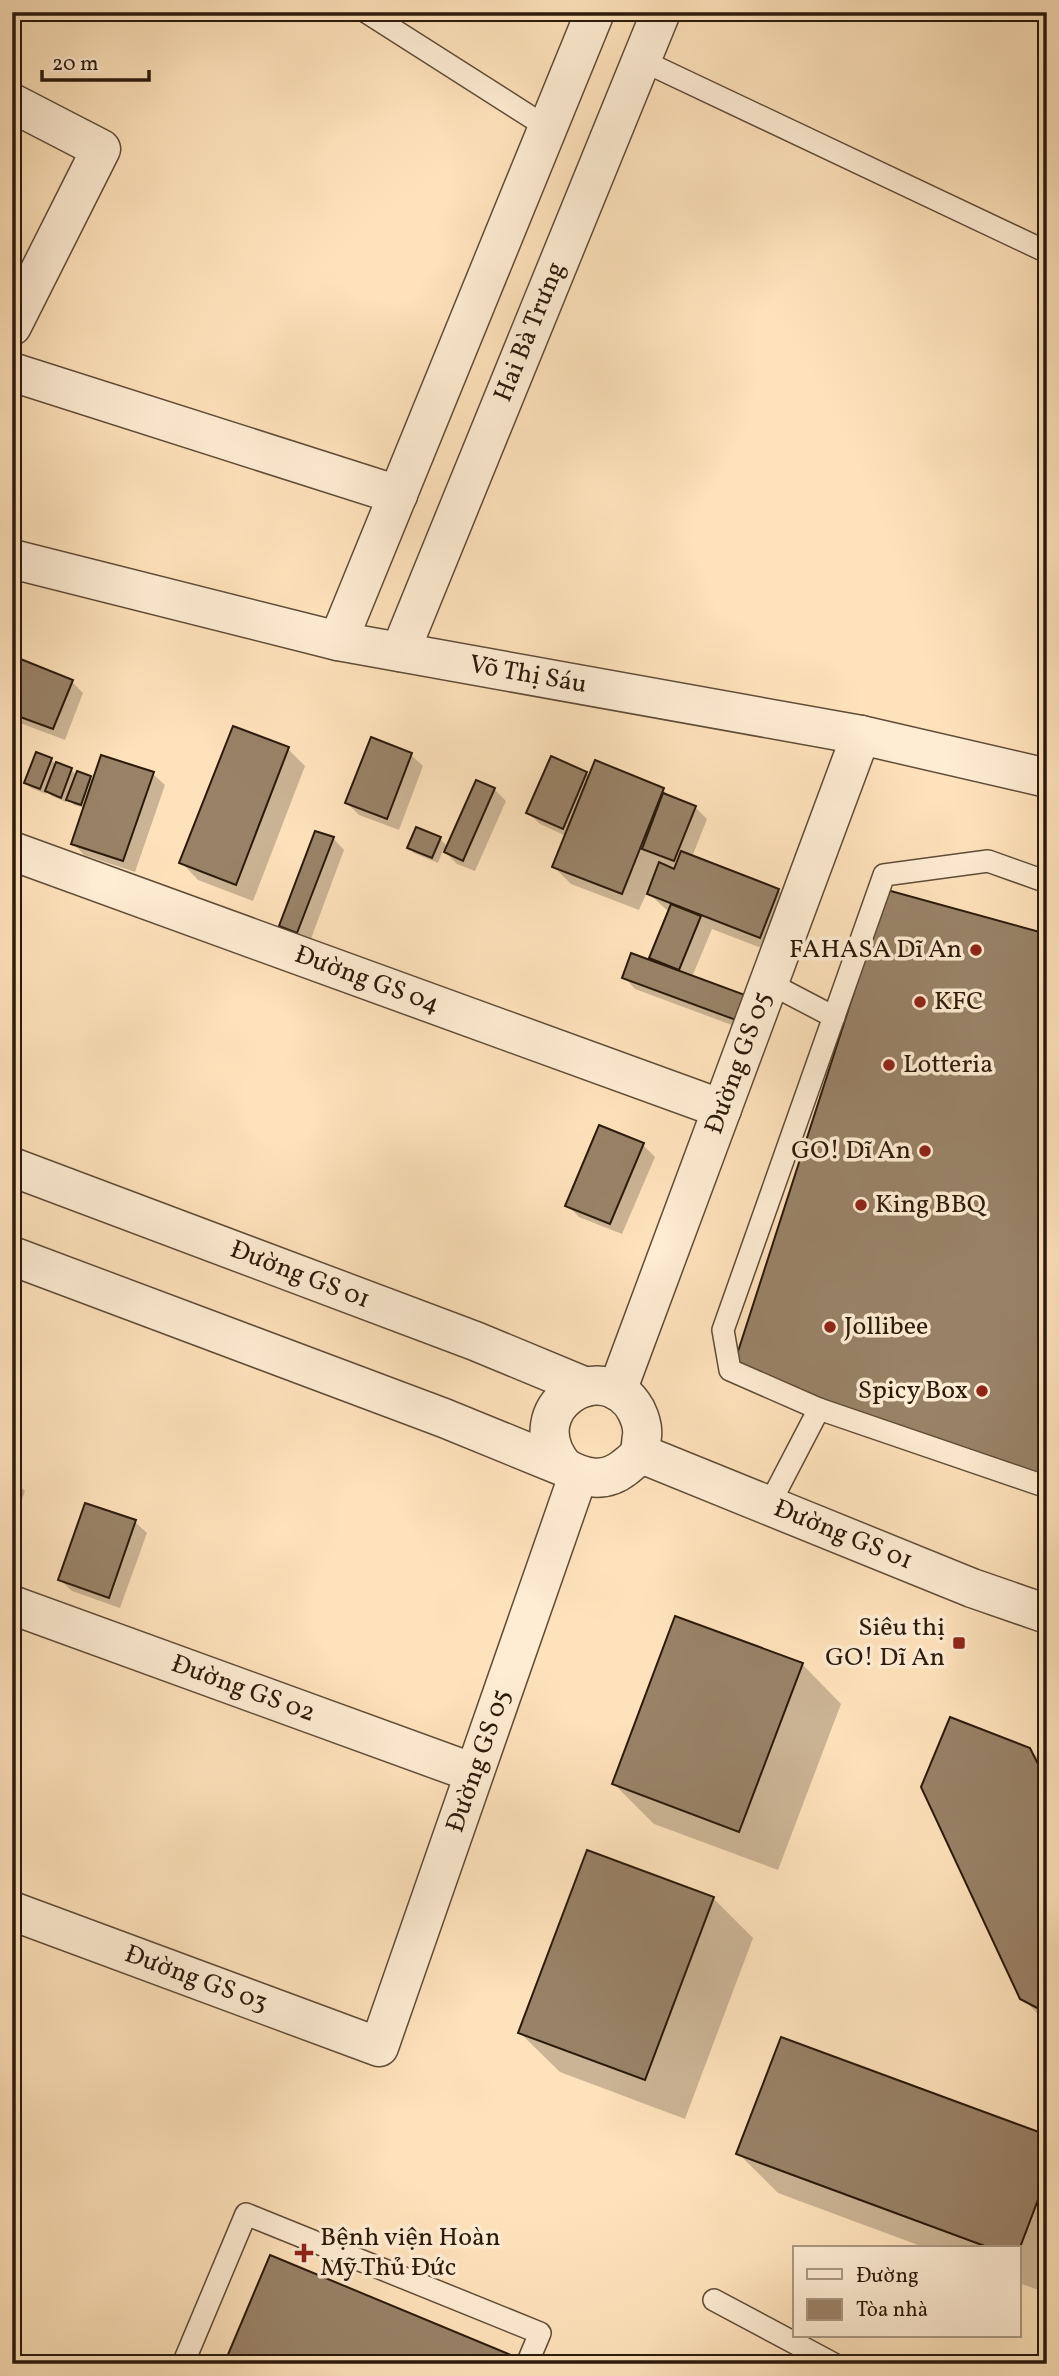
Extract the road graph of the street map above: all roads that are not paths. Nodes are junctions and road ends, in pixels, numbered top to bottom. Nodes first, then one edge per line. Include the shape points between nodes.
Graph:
1 (366, 12) edge
2 (595, 12) edge
3 (661, 12) edge
4 (641, 60) junction
5 (12, 103) edge
6 (548, 128) junction
7 (1047, 252) edge
8 (12, 326) edge
9 (12, 372) edge
10 (398, 495) junction
11 (12, 559) edge
12 (338, 641) junction
13 (400, 652) junction
14 (861, 735) junction
15 (1047, 778) edge
16 (12, 851) edge
17 (1047, 882) edge
18 (769, 983) junction
19 (834, 1017) junction
20 (722, 1109) junction
21 (12, 1167) edge
22 (12, 1256) edge
23 (601, 1389) junction
24 (819, 1409) junction
25 (639, 1453) junction
26 (571, 1471) junction
27 (1047, 1488) edge
28 (769, 1505) junction
29 (12, 1605) edge
30 (1047, 1614) edge
31 (474, 1773) junction
32 (12, 1911) edge
33 (379, 2047) joint
34 (714, 2300) dead end
35 (183, 2364) edge
36 (527, 2364) edge
37 (834, 2364) edge

1 - 6 lane
2 - 6 street
3 - 4 street, Hai Bà Trưng
4 - 7 lane
4 - 13 street, Hai Bà Trưng
5 - 8 street via 101,149
6 - 10 street
9 - 10 street
10 - 12 street
11 - 12 street, Võ Thị Sáu
12 - 13 street, Võ Thị Sáu
13 - 14 street, Võ Thị Sáu
14 - 15 street, Võ Thị Sáu
14 - 18 street, Đường GS 05
16 - 20 street, Đường GS 04
17 - 19 lane via 988,861 884,875
18 - 19 lane
18 - 20 street, Đường GS 05
19 - 24 lane via 723,1330 730,1370
20 - 23 street, Đường GS 05
21 - 23 street, Đường GS 01
22 - 26 street via 444,1418
23 - 25 street, Đường GS 01 via 631,1402 642,1431
23 - 26 street via 571,1392 552,1414 550,1442 555,1457
24 - 27 lane
24 - 28 lane
25 - 26 street via 610,1476 594,1478
25 - 28 street, Đường GS 01
26 - 31 street, Đường GS 05
28 - 30 street, Đường GS 01
29 - 31 street, Đường GS 02
31 - 33 street, Đường GS 05
32 - 33 street, Đường GS 03
34 - 37 lane
35 - 36 lane via 246,2214 540,2333

